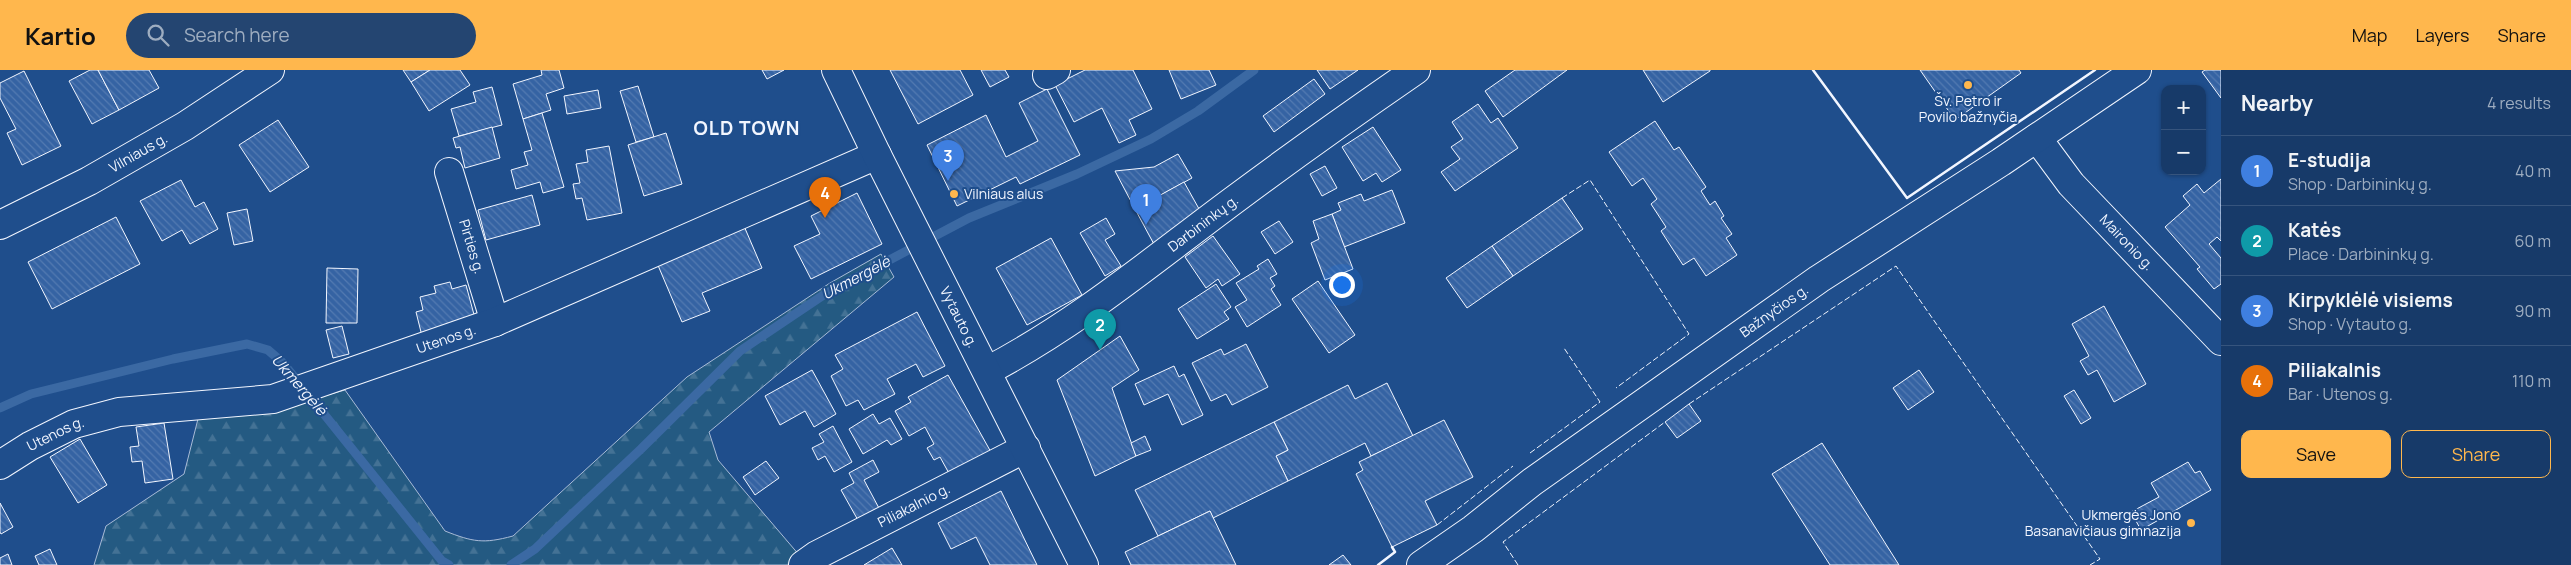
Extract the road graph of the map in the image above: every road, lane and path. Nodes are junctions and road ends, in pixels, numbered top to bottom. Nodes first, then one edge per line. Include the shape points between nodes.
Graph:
1 (270, 70) edge
2 (836, 70) edge
3 (1416, 70) edge
4 (2137, 70) edge
5 (2037, 138) junction
6 (877, 155) junction
7 (449, 172) dead end
8 (0, 226) edge
9 (495, 322) junction
10 (2221, 341) edge
11 (987, 371) junction
12 (1026, 448) junction
13 (0, 465) edge
14 (803, 565) edge
15 (1084, 565) edge
16 (1421, 565) edge

1 - 8 street, Vilniaus g. via 185,126 89,181
2 - 6 street, Vytauto g.
3 - 11 street, Darbininkų g. via 1235,199 1097,305 1027,350
4 - 5 street, Bažnyčios g.
5 - 10 street, Maironio g. via 2071,184
5 - 16 street, Bažnyčios g. via 1819,279 1532,482
6 - 9 street, Utenos g.
6 - 11 street, Vytauto g.
7 - 9 street, Pirties g.
9 - 13 street, Utenos g. via 273,400 119,412 74,424
11 - 12 street, Vytauto g.
12 - 14 street, Piliakalnio g.
12 - 15 street, Vytauto g.

